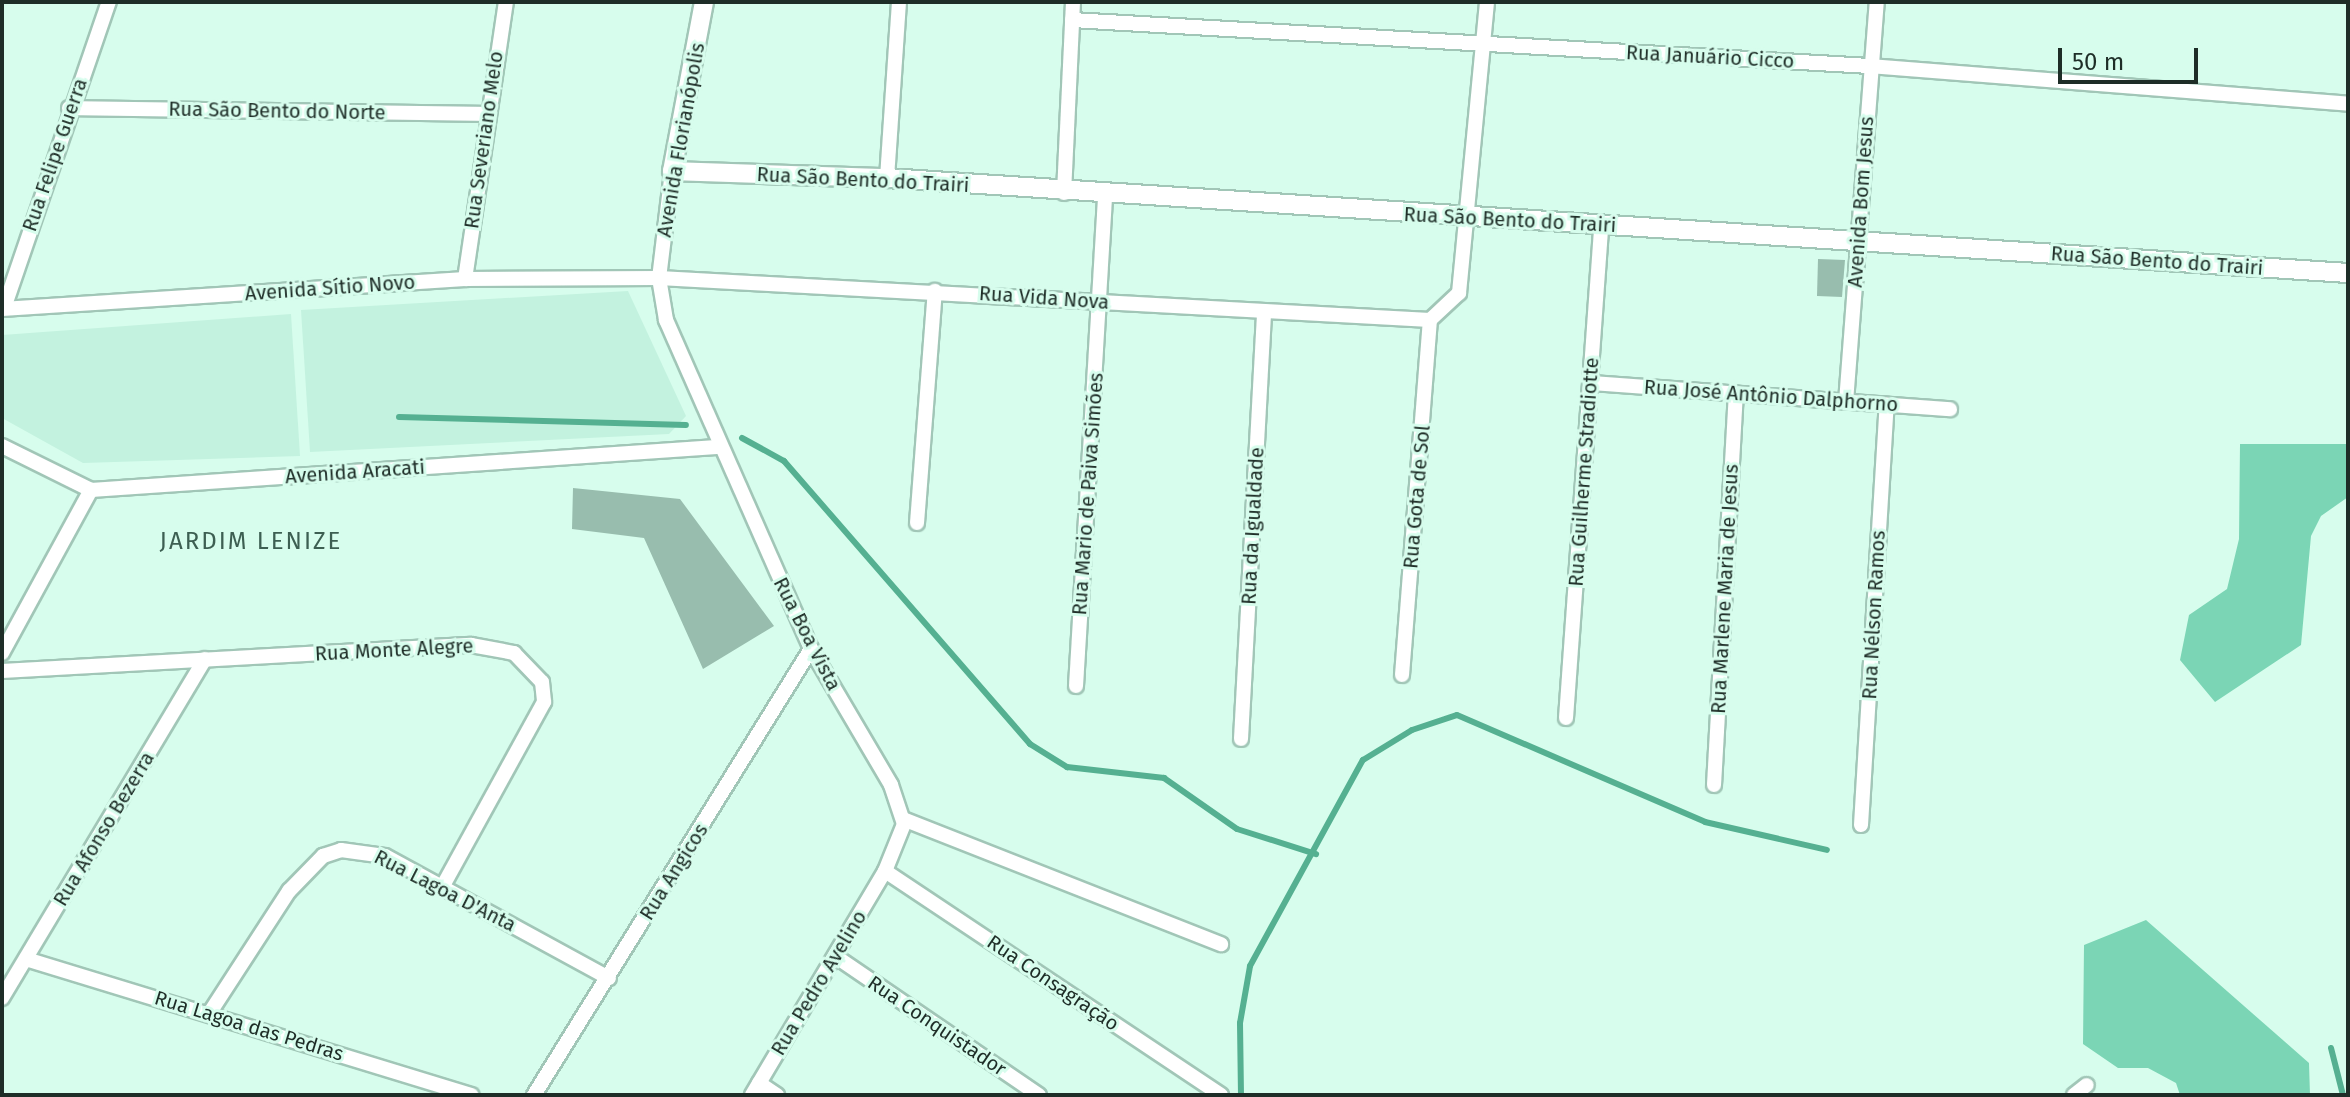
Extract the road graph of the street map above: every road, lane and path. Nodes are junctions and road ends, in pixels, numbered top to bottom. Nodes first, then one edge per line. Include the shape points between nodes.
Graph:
1 (109, 2) edge
2 (506, 2) edge
3 (704, 2) edge
4 (899, 2) edge
5 (1073, 2) edge
6 (1487, 2) edge
7 (1877, 2) edge
8 (1072, 20) junction
9 (1484, 45) junction
10 (1870, 66) junction
11 (2348, 104) edge
12 (69, 108) junction
13 (485, 114) junction
14 (672, 171) junction
15 (887, 178) junction
16 (1064, 193) junction
17 (1105, 195) junction
18 (1464, 217) junction
19 (1601, 226) junction
20 (1859, 241) junction
21 (2348, 273) edge
22 (659, 278) junction
23 (465, 279) junction
24 (935, 291) junction
25 (1099, 302) junction
26 (3, 308) edge
27 (1264, 313) junction
28 (1430, 320) junction
29 (1592, 383) junction
30 (1736, 394) junction
31 (1846, 402) junction
32 (1887, 405) junction
33 (1950, 409) dead end
34 (2, 446) edge
35 (717, 447) junction
36 (91, 490) junction
37 (917, 523) dead end
38 (811, 649) junction
39 (2, 653) edge
40 (205, 659) junction
41 (2, 671) edge
42 (1402, 675) dead end
43 (1076, 686) dead end
44 (1566, 718) dead end
45 (1241, 739) dead end
46 (1714, 785) dead end
47 (903, 819) junction
48 (1861, 825) dead end
49 (885, 871) junction
50 (443, 886) junction
51 (1221, 944) dead end
52 (835, 956) junction
53 (26, 959) junction
54 (609, 978) junction
55 (2, 998) edge
56 (209, 1014) junction
57 (2087, 1085) dead end
58 (755, 1089) edge
59 (472, 1095) edge
60 (534, 1095) edge
61 (777, 1095) edge
62 (1039, 1095) edge
63 (1221, 1095) edge
64 (2074, 1095) edge

1 - 12 street, Rua Felipe Guerra
2 - 13 street, Rua Severiano Melo
3 - 14 street, Avenida Florianópolis
4 - 15 street
5 - 8 street
6 - 9 street
7 - 10 street, Avenida Bom Jesus
8 - 9 street, Rua Januário Cicco
8 - 16 street
9 - 10 street, Rua Januário Cicco
9 - 18 street
10 - 11 street, Rua Januário Cicco
10 - 20 street, Avenida Bom Jesus
12 - 13 street, Rua São Bento do Norte
12 - 26 street, Rua Felipe Guerra
13 - 23 street, Rua Severiano Melo
14 - 15 street, Rua São Bento do Trairi
14 - 22 street, Avenida Florianópolis
15 - 16 street, Rua São Bento do Trairi
16 - 17 street, Rua São Bento do Trairi
17 - 18 street, Rua São Bento do Trairi
17 - 25 street, Rua Mario de Paiva Simões
18 - 19 street, Rua São Bento do Trairi
18 - 28 street via 1457,300
19 - 20 street, Rua São Bento do Trairi
19 - 29 street, Rua Guilherme Stradiotte
20 - 21 street, Rua São Bento do Trairi
20 - 31 street, Avenida Bom Jesus
22 - 23 street, Avenida Sítio Novo
22 - 24 street, Rua Vida Nova
22 - 35 street via 666,320
23 - 26 street, Avenida Sítio Novo
24 - 25 street, Rua Vida Nova
24 - 37 street
25 - 27 street, Rua Vida Nova
25 - 43 street, Rua Mario de Paiva Simões
27 - 28 street, Rua Vida Nova
27 - 45 street, Rua da Igualdade
28 - 42 street, Rua Gota de Sol
29 - 30 street, Rua José Antônio Dalphorno
29 - 44 street, Rua Guilherme Stradiotte
30 - 31 street, Rua José Antônio Dalphorno
30 - 46 street, Rua Marlene Maria de Jesus
31 - 32 street, Rua José Antônio Dalphorno
32 - 33 street, Rua José Antônio Dalphorno
32 - 48 street, Rua Nélson Ramos
34 - 36 street
35 - 36 street, Avenida Aracati
35 - 38 street, Rua Boa Vista
36 - 39 street
38 - 47 street, Rua Boa Vista
38 - 54 street, Rua Angicos
40 - 41 street, Rua Monte Alegre
40 - 50 street, Rua Monte Alegre via 471,645 505,650 532,666 544,702
40 - 53 street, Rua Afonso Bezerra
47 - 49 street
47 - 51 street
49 - 52 street, Rua Pedro Avelino
49 - 63 street, Rua Consagração
50 - 54 street, Rua Lagoa D'Anta
50 - 56 street, Rua Lagoa D'Anta via 359,849 323,856 289,891
52 - 58 street, Rua Pedro Avelino
52 - 62 street, Rua Conquistador
53 - 55 street, Rua Afonso Bezerra
53 - 56 street, Rua Lagoa das Pedras
54 - 60 street, Rua Angicos
56 - 59 street, Rua Lagoa das Pedras
57 - 64 street
58 - 61 street

